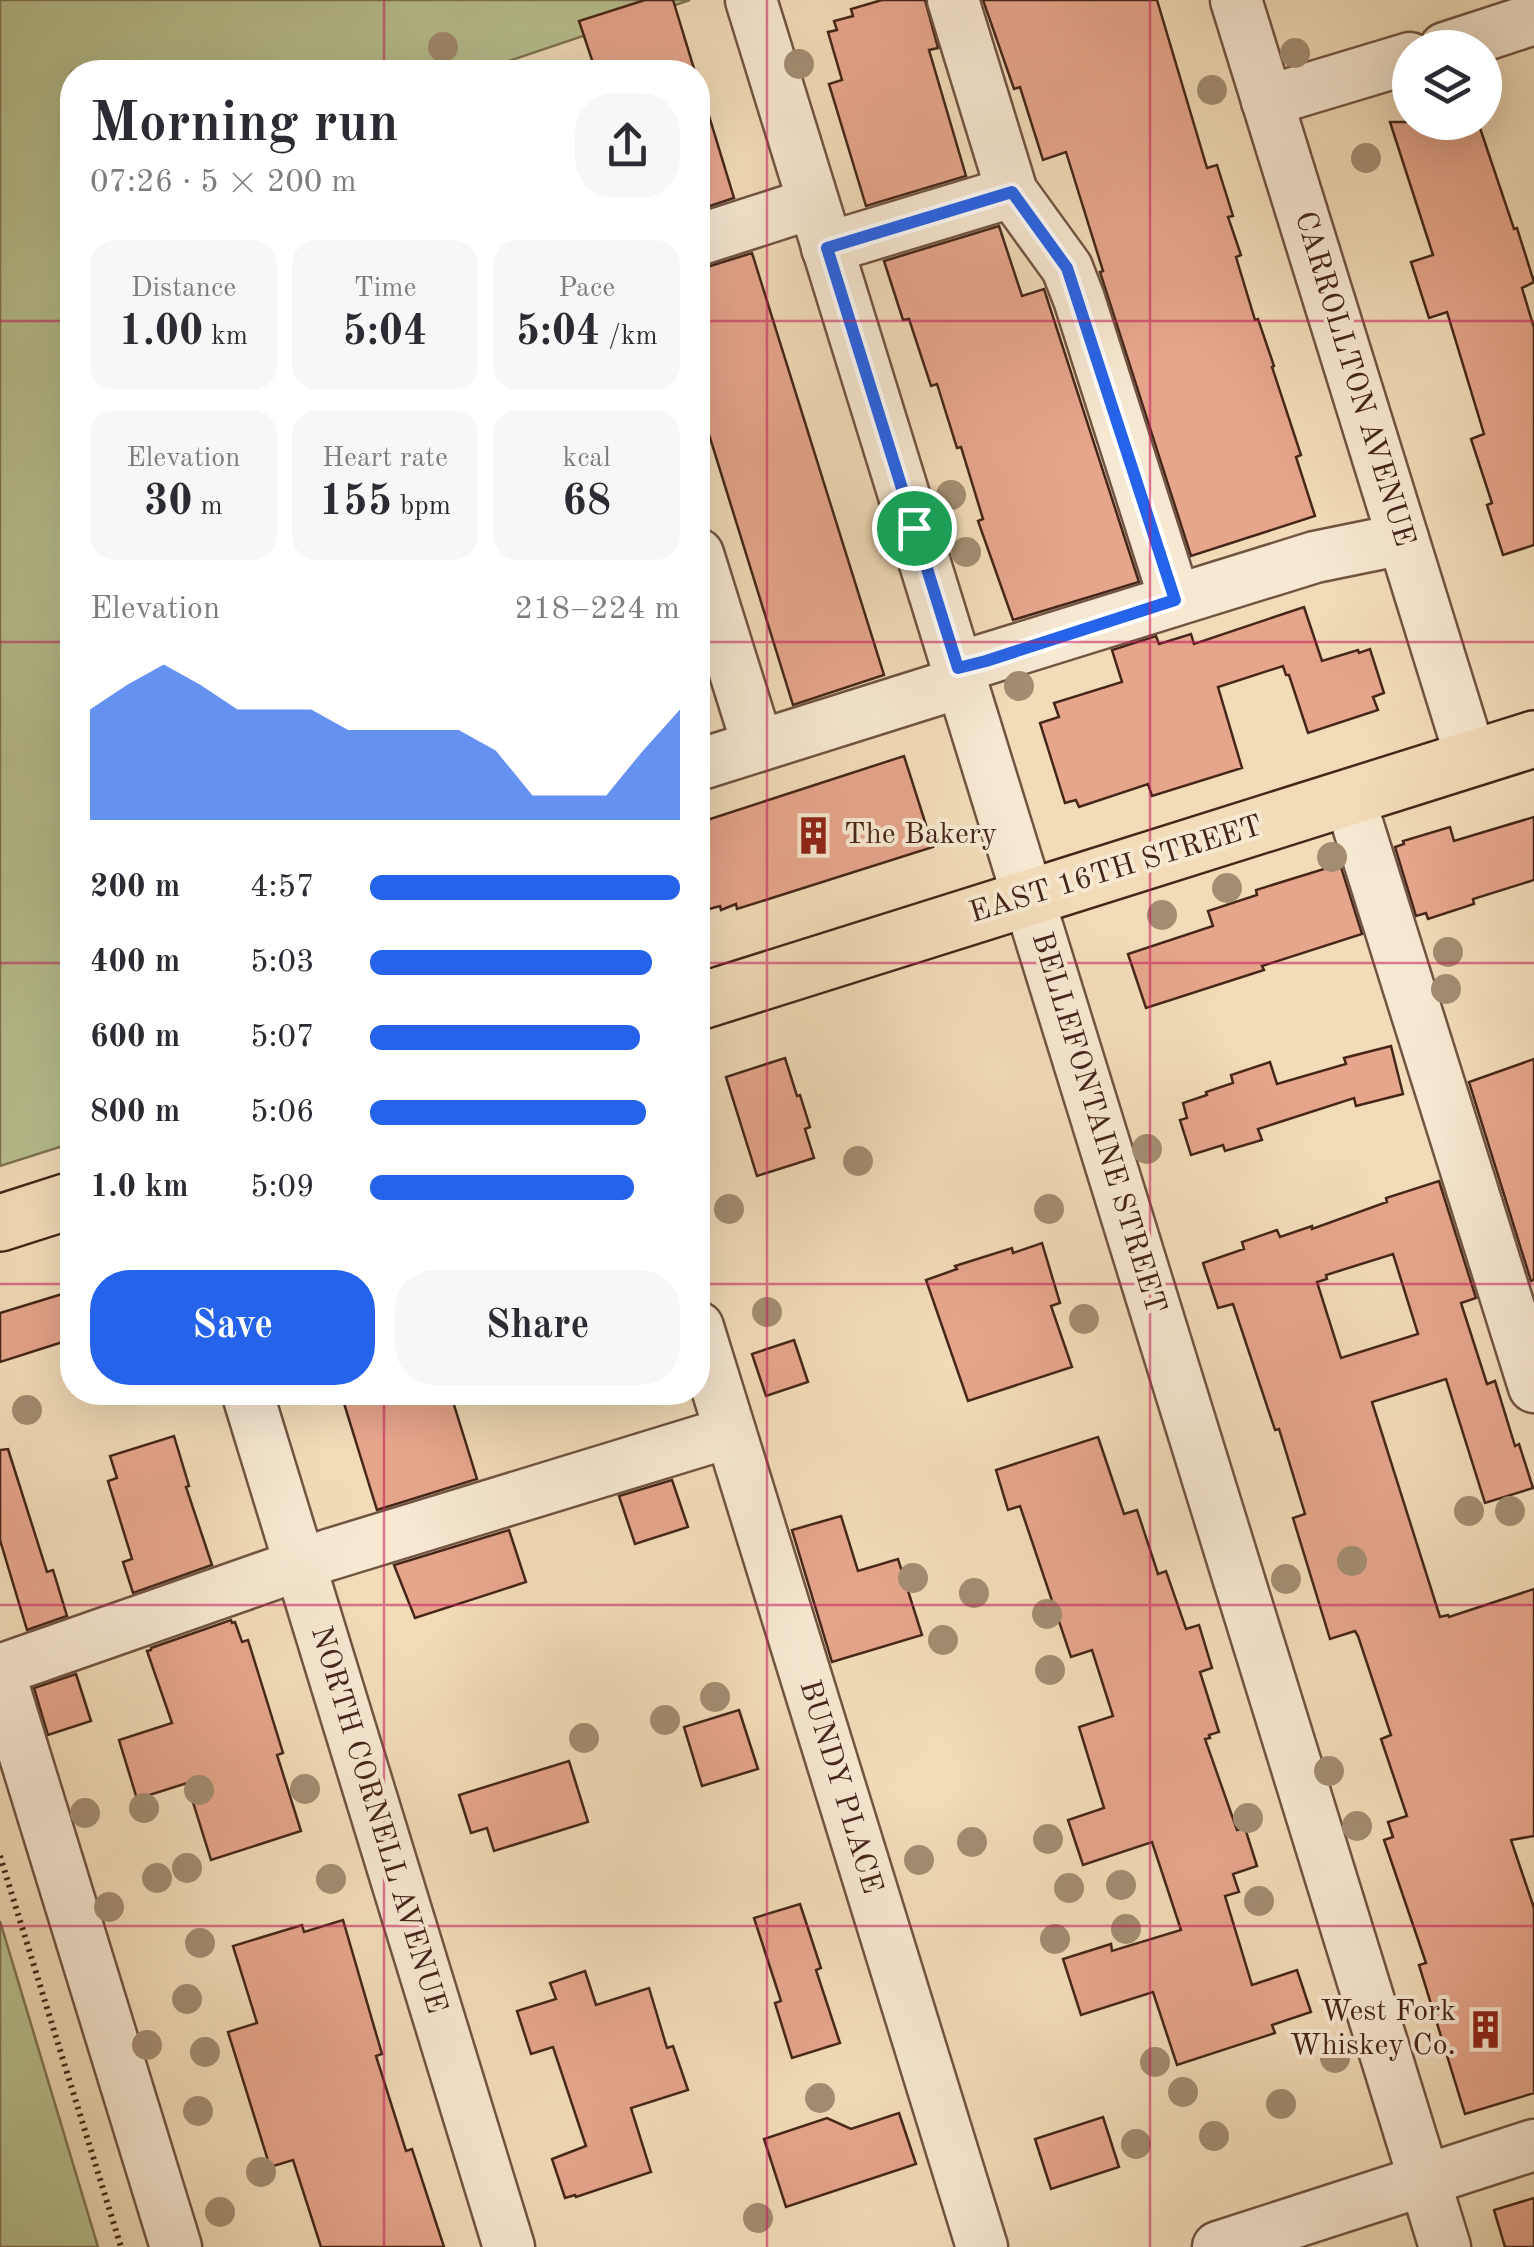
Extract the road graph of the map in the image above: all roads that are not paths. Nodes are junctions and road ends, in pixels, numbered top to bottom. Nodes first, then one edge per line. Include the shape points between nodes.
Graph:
1 (751, 0) edge
2 (953, 0) edge
3 (1236, 0) edge
4 (1534, 19) edge
5 (1500, 30) edge
6 (1392, 63) edge
7 (1268, 101) junction
8 (1012, 192) junction
9 (820, 226) junction
10 (710, 239) edge
11 (1403, 539) junction
12 (710, 592) edge
13 (1175, 600) junction
14 (960, 675) junction
15 (1534, 738) edge
16 (758, 746) junction
17 (1471, 758) junction
18 (710, 762) edge
19 (1348, 797) junction
20 (1028, 897) junction
21 (710, 998) edge
22 (60, 1204) edge
23 (0, 1223) edge
24 (710, 1367) edge
25 (1534, 1386) edge
26 (250, 1405) edge
27 (730, 1432) junction
28 (299, 1564) junction
29 (0, 1672) edge
30 (1534, 2145) edge
31 (1424, 2181) junction
32 (176, 2247) edge
33 (509, 2247) edge
34 (982, 2247) edge
35 (1218, 2247) edge
36 (1445, 2247) edge

1 - 9 street, BELLEFONTAINE STREET
2 - 8 street
3 - 7 street, CARROLLTON AVENUE
4 - 5 street
6 - 7 street
7 - 11 street, CARROLLTON AVENUE
8 - 9 street
8 - 13 street via 1067,268
9 - 10 street
9 - 14 street, BELLEFONTAINE STREET
11 - 13 street via 1315,557
11 - 17 street, CARROLLTON AVENUE
12 - 16 street
13 - 14 street
14 - 16 street
14 - 20 street, BELLEFONTAINE STREET
15 - 17 main road, EAST 16TH STREET
16 - 18 street
17 - 19 main road, EAST 16TH STREET
19 - 20 main road, EAST 16TH STREET
19 - 25 street
20 - 21 main road, EAST 16TH STREET
20 - 31 street, BELLEFONTAINE STREET
22 - 23 main road
24 - 27 street, BUNDY PLACE
26 - 28 street, NORTH CORNELL AVENUE
27 - 28 street
27 - 34 street, BUNDY PLACE
28 - 29 street
28 - 33 street, NORTH CORNELL AVENUE
29 - 32 street
30 - 31 street
31 - 35 street
31 - 36 street, BELLEFONTAINE STREET

